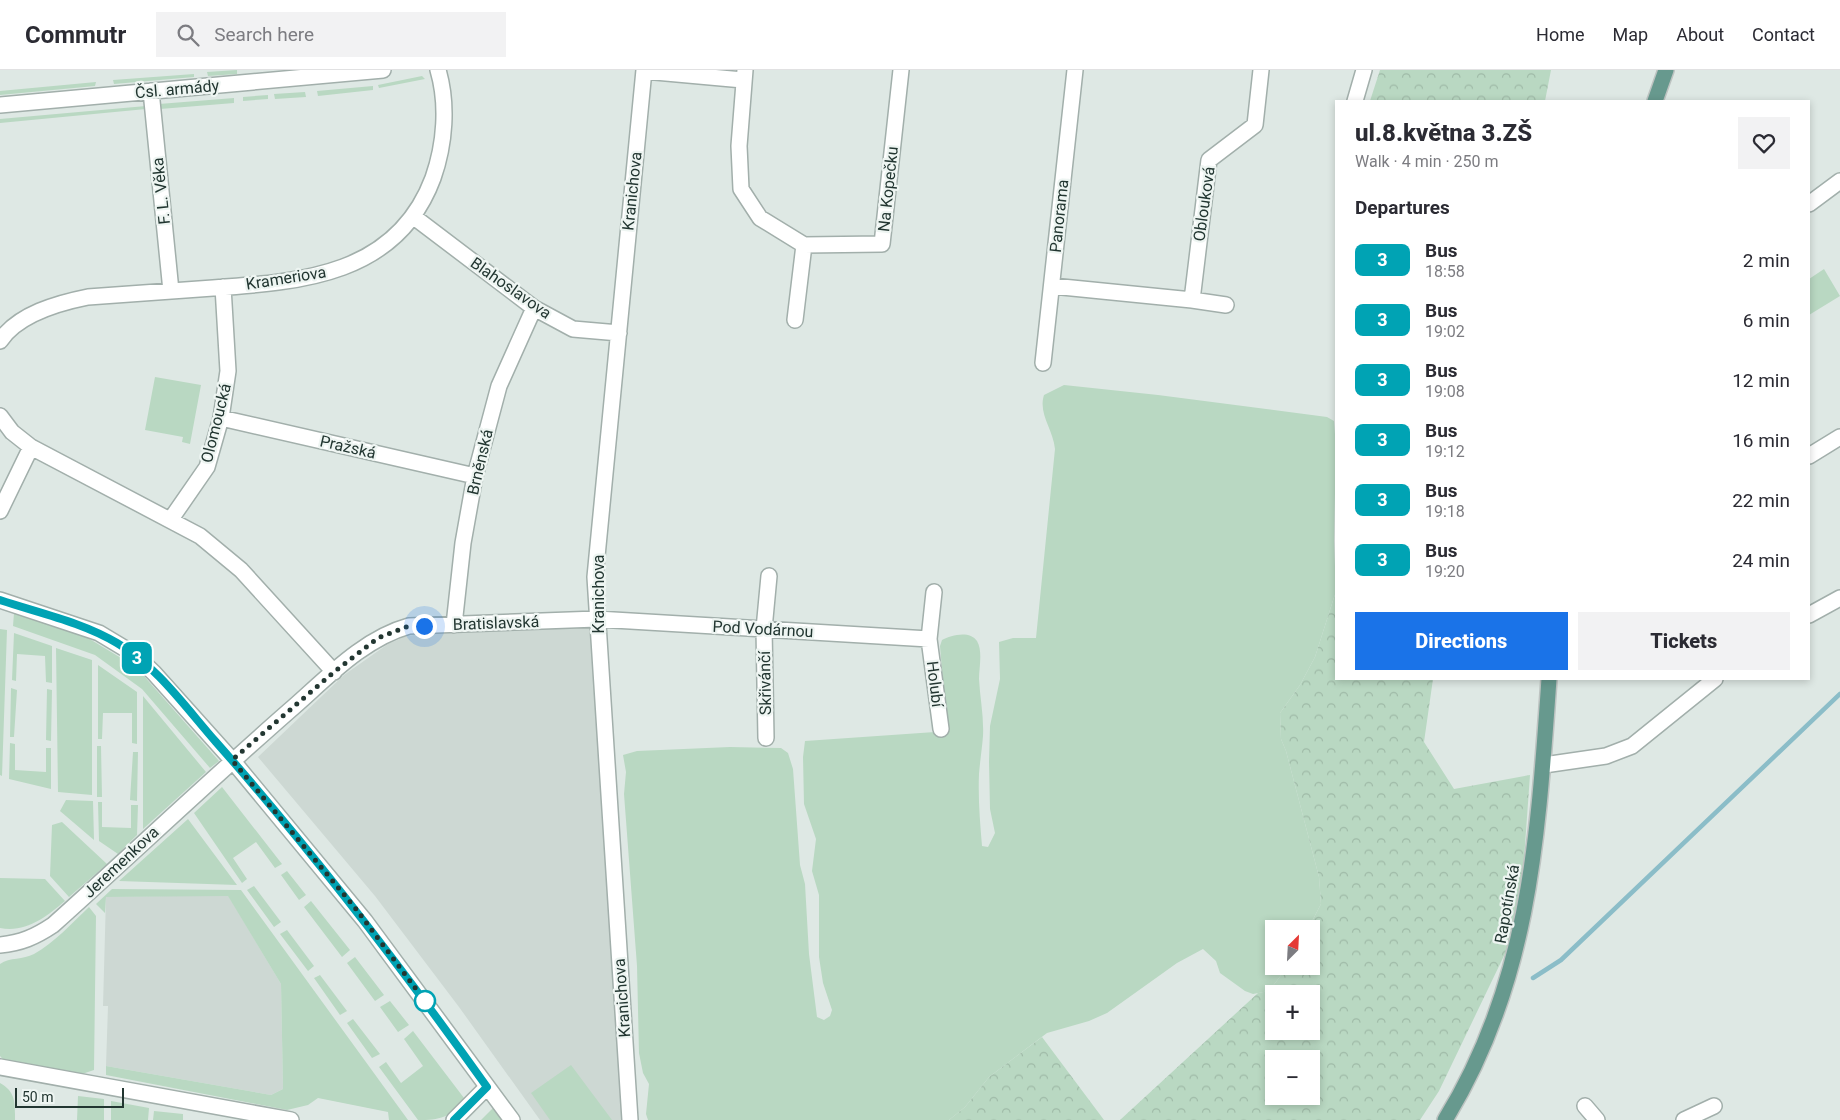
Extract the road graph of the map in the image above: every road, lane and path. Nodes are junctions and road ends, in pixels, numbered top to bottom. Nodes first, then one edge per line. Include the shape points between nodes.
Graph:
1 (383, 70) edge
2 (438, 70) edge
3 (901, 70) edge
4 (1076, 70) edge
5 (1261, 70) edge
6 (1364, 70) edge
7 (1666, 70) edge
8 (644, 71) edge
9 (744, 75) edge
10 (151, 91) junction
11 (1355, 100) edge
12 (1654, 100) edge
13 (0, 105) edge
14 (1840, 181) edge
15 (1810, 203) edge
16 (414, 217) junction
17 (804, 246) junction
18 (1052, 286) junction
19 (223, 287) junction
20 (171, 291) junction
21 (1192, 300) junction
22 (1226, 304) dead end
23 (534, 308) junction
24 (795, 320) dead end
25 (619, 333) junction
26 (0, 341) edge
27 (1043, 363) dead end
28 (0, 416) edge
29 (221, 418) junction
30 (1840, 437) edge
31 (31, 447) junction
32 (1810, 455) edge
33 (475, 476) junction
34 (0, 512) edge
35 (170, 519) junction
36 (769, 576) dead end
37 (934, 592) dead end
38 (1840, 598) edge
39 (0, 600) edge
40 (1810, 615) edge
41 (597, 619) junction
42 (454, 625) junction
43 (764, 629) junction
44 (929, 639) junction
45 (334, 672) junction
46 (1549, 680) edge
47 (1714, 680) edge
48 (941, 730) dead end
49 (766, 738) dead end
50 (232, 760) junction
51 (1544, 765) junction
52 (0, 945) edge
53 (0, 1067) edge
54 (487, 1087) junction
55 (1585, 1106) dead end
56 (1714, 1106) dead end
57 (291, 1120) edge
58 (454, 1120) edge
59 (512, 1120) edge
60 (630, 1120) edge
61 (1445, 1120) edge
62 (1597, 1120) edge
63 (1684, 1120) edge

1 - 10 street, Čsl. armády
2 - 16 street, Krameriova via 444,106 443,136 438,166
3 - 17 street, Na Kopečku via 882,244
4 - 18 street, Panorama
5 - 21 street, Oblouková via 1255,125 1209,160
6 - 11 street
7 - 12 main road
8 - 9 street
8 - 25 street, Kranichova
9 - 17 street via 739,146 740,189 760,218
10 - 13 street, Čsl. armády
10 - 20 street, F. L. Věka
14 - 15 street
16 - 19 street, Krameriova via 390,242 356,262 330,272 273,284
16 - 23 street, Blahoslavova
17 - 24 street
18 - 21 street
18 - 27 street, Panorama
19 - 20 street, Krameriova
19 - 29 street, Olomoucká via 228,371
20 - 26 street, Krameriova via 68,301 28,317
21 - 22 street
23 - 25 street, Blahoslavova via 573,329
23 - 33 street, Brněnská via 499,386
25 - 41 street, Kranichova via 595,577
28 - 31 street via 12,432
29 - 33 street, Pražská
29 - 35 street, Olomoucká via 207,467
30 - 32 street
31 - 34 street
31 - 35 street
33 - 42 street, Brněnská
35 - 45 street via 200,536 241,570
36 - 43 street, Skřivánčí
37 - 44 street, Holubí
38 - 40 street
39 - 50 street via 70,622 118,643 154,673
41 - 42 street, Bratislavská
41 - 43 street, Pod Vodárnou
41 - 60 street, Kranichova
42 - 45 street, Bratislavská via 409,626 394,630 378,638
43 - 44 street, Pod Vodárnou
43 - 49 street, Skřivánčí
44 - 48 street, Holubí
45 - 50 street, Bratislavská
46 - 51 main road, Rapotínská
47 - 51 street via 1632,746 1606,756
50 - 52 street, Jeremenkova via 52,925 36,937
50 - 54 street via 365,921
51 - 61 main road, Rapotínská via 1528,894 1516,955 1491,1028 1467,1082
53 - 57 street
54 - 58 street
54 - 59 street
55 - 62 street
56 - 63 street

